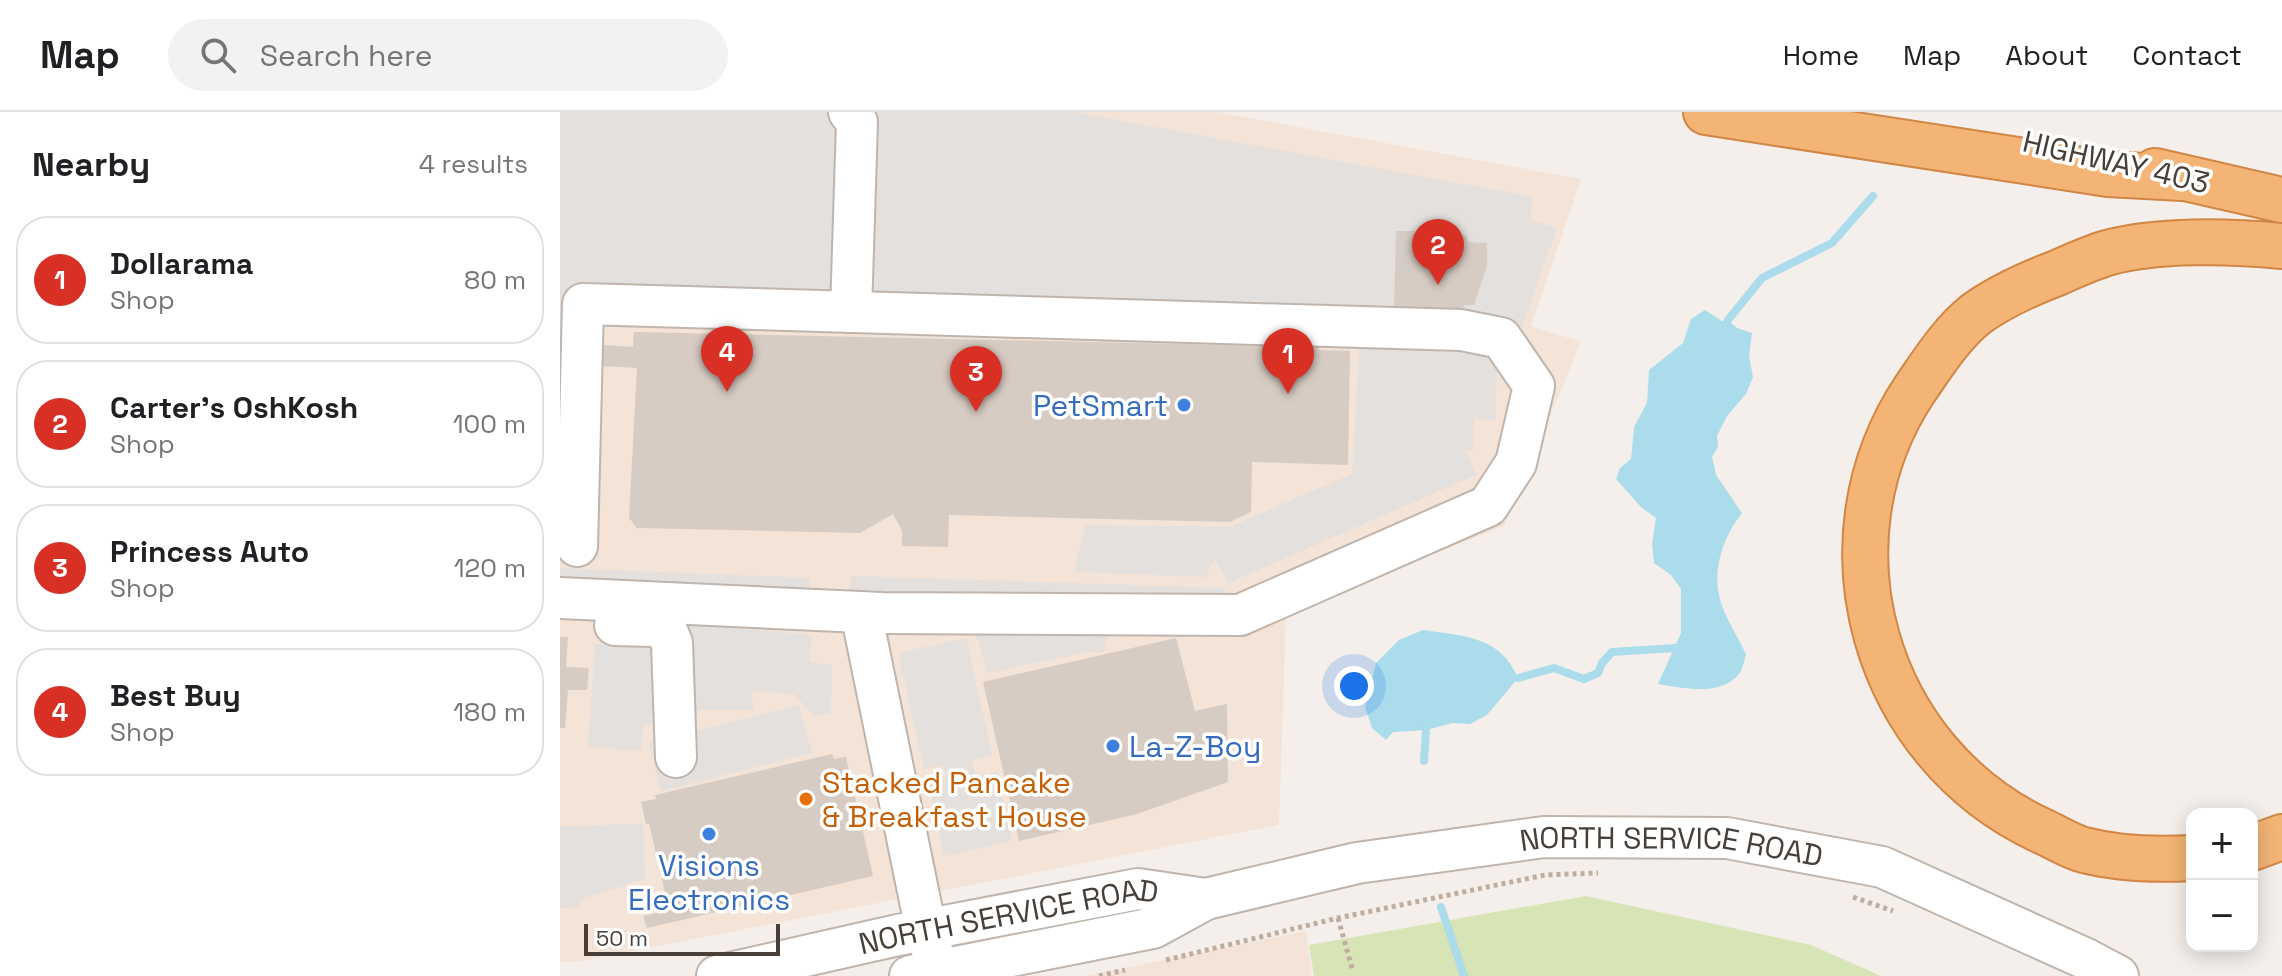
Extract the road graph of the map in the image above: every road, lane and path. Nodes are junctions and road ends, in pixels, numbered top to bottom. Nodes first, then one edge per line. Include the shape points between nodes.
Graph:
1 (849, 112) edge
2 (1706, 112) edge
3 (1904, 112) edge
4 (2182, 178) junction
5 (2282, 200) edge
6 (2282, 246) edge
7 (851, 312) junction
8 (570, 418) edge
9 (577, 546) dead end
10 (560, 598) edge
11 (861, 612) junction
12 (560, 624) edge
13 (676, 757) dead end
14 (2282, 837) edge
15 (2258, 846) edge
16 (2186, 858) edge
17 (1608, 873) dead end
18 (1842, 893) dead end
19 (1206, 899) junction
20 (1901, 913) dead end
21 (1338, 918) junction
22 (926, 930) junction
23 (1159, 961) dead end
24 (1129, 969) dead end
25 (1353, 972) dead end
26 (924, 973) edge
27 (717, 976) edge
28 (1099, 976) edge
29 (2118, 976) edge

1 - 7 street via 857,122
2 - 4 highway via 2108,174
3 - 4 highway, HIGHWAY 403
4 - 5 highway, HIGHWAY 403
6 - 16 highway via 2176,243 2108,252 2015,289 1974,316 1939,353 1896,418 1869,492 1864,573 1871,619 1894,683 1939,752 1971,787 2014,818 2082,850 2153,860
7 - 8 street via 583,304
7 - 11 street via 1461,330 1501,338 1534,386 1516,463 1488,506 1240,615
8 - 9 street
10 - 11 street
11 - 22 street
12 - 13 street via 653,626 667,631 672,643
14 - 15 highway
17 - 21 path via 1545,875
18 - 20 path
19 - 22 street, NORTH SERVICE ROAD via 1138,889
19 - 26 street, NORTH SERVICE ROAD via 1153,928
19 - 29 street, NORTH SERVICE ROAD via 1357,863 1544,837 1727,838 1882,867
21 - 23 path
21 - 25 path
22 - 26 street
22 - 27 street, NORTH SERVICE ROAD
24 - 28 path

